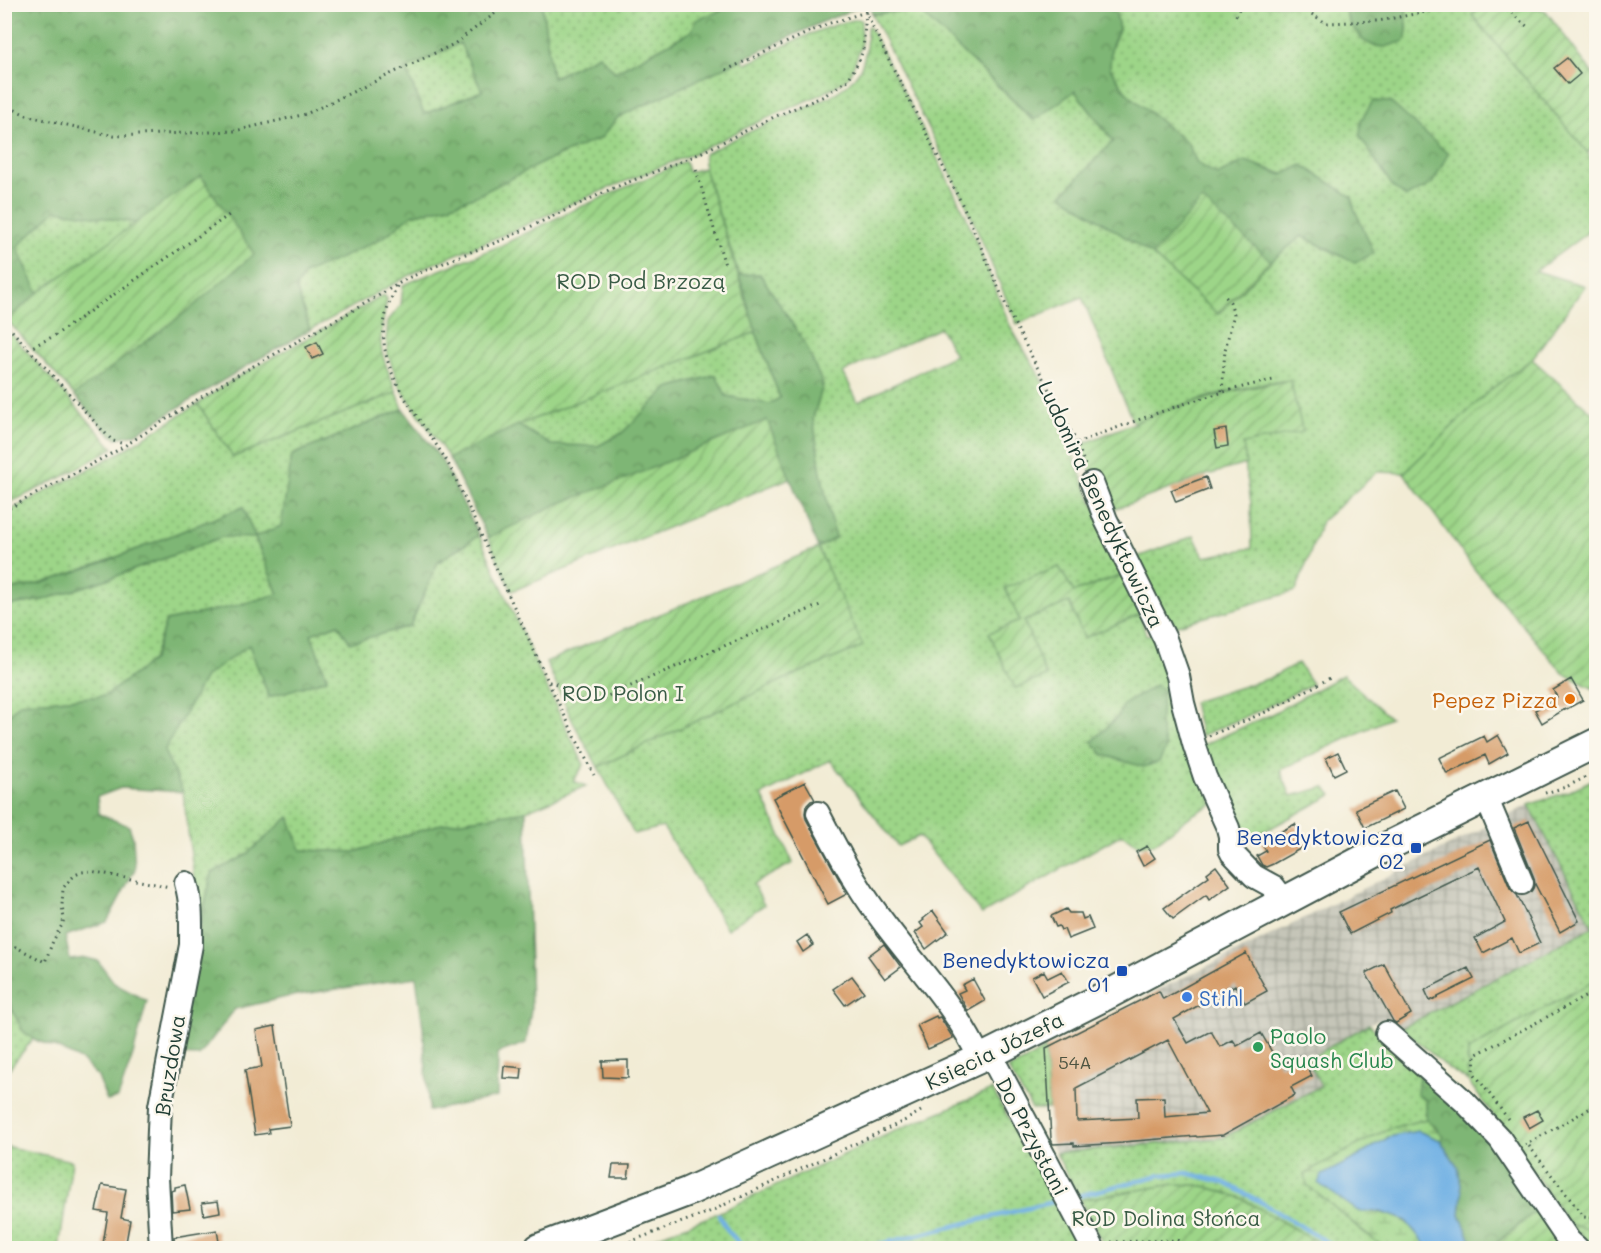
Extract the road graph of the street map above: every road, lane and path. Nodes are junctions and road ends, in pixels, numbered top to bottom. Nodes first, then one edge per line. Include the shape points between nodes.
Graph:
1 (510, 4) edge
2 (865, 4) edge
3 (1241, 4) edge
4 (1290, 4) edge
5 (1467, 4) edge
6 (1472, 4) edge
7 (866, 12) junction
8 (1236, 16) dead end
9 (1529, 28) dead end
10 (726, 70) dead end
11 (4, 105) edge
12 (696, 170) dead end
13 (229, 215) dead end
14 (725, 265) dead end
15 (398, 284) junction
16 (1224, 295) dead end
17 (4, 322) edge
18 (28, 349) junction
19 (1273, 380) dead end
20 (1222, 392) junction
21 (1077, 443) junction
22 (127, 444) junction
23 (1092, 483) joint
24 (4, 511) edge
25 (820, 604) dead end
26 (1332, 677) dead end
27 (549, 682) junction
28 (1596, 743) edge
29 (1194, 744) junction
30 (594, 775) dead end
31 (1486, 797) junction
32 (818, 813) dead end
33 (1522, 883) dead end
34 (187, 887) joint
35 (1284, 900) junction
36 (4, 941) edge
37 (1596, 992) edge
38 (1387, 1033) dead end
39 (985, 1056) junction
40 (1596, 1105) edge
41 (924, 1108) dead end
42 (1514, 1126) dead end
43 (1527, 1143) junction
44 (1518, 1149) dead end
45 (1596, 1216) edge
46 (1097, 1245) edge
47 (161, 1248) edge
48 (539, 1248) edge
49 (614, 1248) edge
50 (1190, 1248) edge
51 (1577, 1248) edge

1 - 11 path via 454,44 306,114 235,131 114,136 29,116
2 - 7 path, Ludomira Benedyktowicza
3 - 8 path
4 - 5 path via 1326,23 1378,21
6 - 9 path via 1504,6
7 - 10 path via 826,24
7 - 15 path via 860,61 848,80 824,96
7 - 21 path, Ludomira Benedyktowicza via 966,212 1011,317
12 - 14 path
13 - 18 path via 54,336
15 - 22 path via 225,382
15 - 27 path via 387,309 384,349 388,360 401,394 443,453
16 - 20 path via 1234,314 1225,350
17 - 18 path
18 - 22 path via 103,432 113,441
19 - 20 path
20 - 21 path
21 - 23 path, Ludomira Benedyktowicza
22 - 24 path
23 - 29 street, Ludomira Benedyktowicza via 1106,520 1165,639
25 - 27 path via 590,702
26 - 29 path
27 - 30 path
28 - 31 main road, Księcia Józefa
29 - 35 street, Ludomira Benedyktowicza via 1228,828 1232,853
31 - 33 street
31 - 35 main road, Księcia Józefa
32 - 39 street, Do Przystani via 878,914
34 - 36 path via 82,872 63,888 64,919 45,962
34 - 47 street, Bruzdowa via 191,945 160,1106 157,1178
35 - 39 main road, Księcia Józefa
37 - 42 path via 1475,1055 1474,1073
38 - 51 street via 1465,1102 1500,1139
39 - 46 street, Do Przystani
39 - 48 main road, Księcia Józefa via 687,1192
40 - 43 path
41 - 49 path via 728,1203
43 - 44 path
43 - 45 path via 1584,1217
46 - 50 path via 1177,1240

